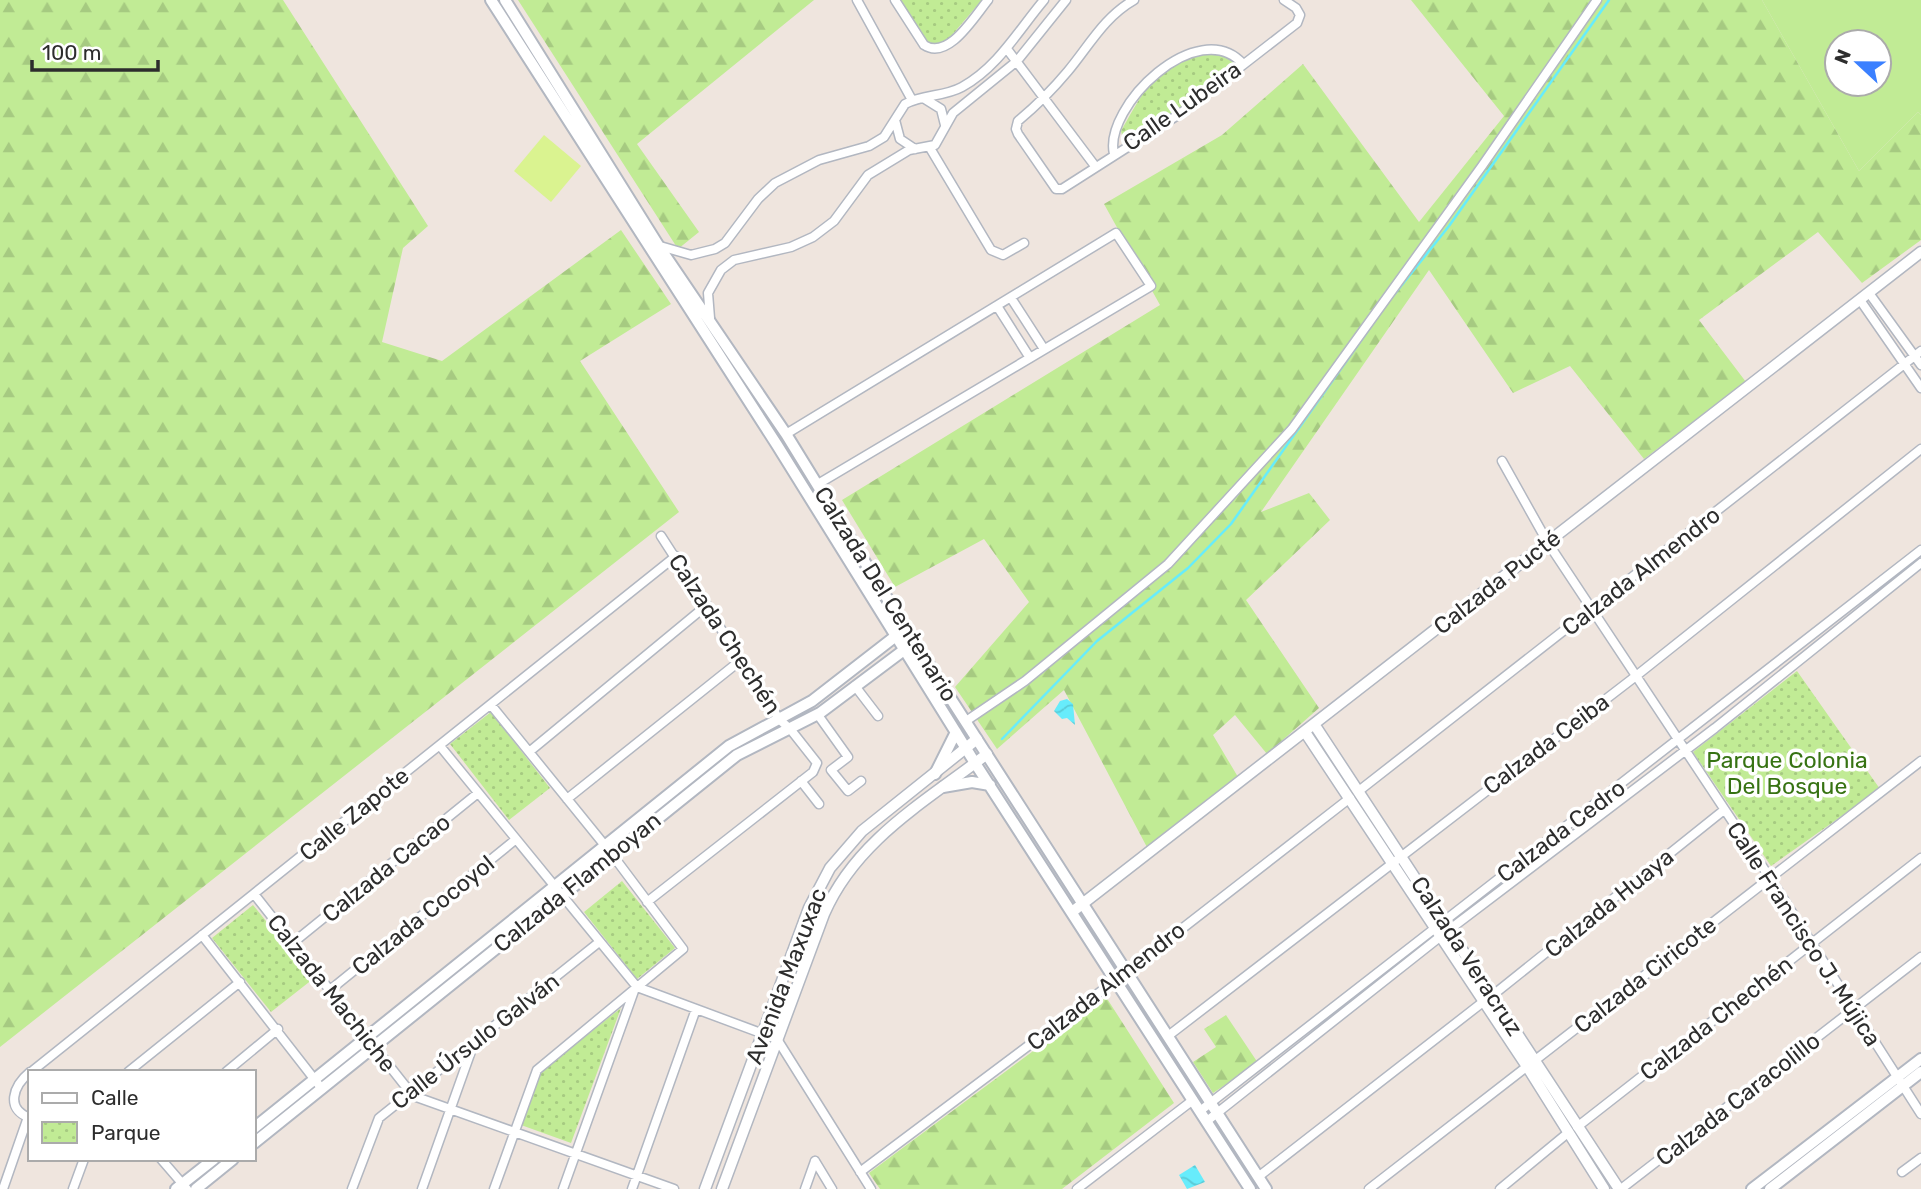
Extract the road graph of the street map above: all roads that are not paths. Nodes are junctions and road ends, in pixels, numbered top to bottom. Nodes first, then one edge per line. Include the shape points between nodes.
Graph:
1 (491, 0) edge
2 (505, 0) edge
3 (857, 0) edge
4 (895, 0) edge
5 (988, 0) edge
6 (1044, 0) edge
7 (1066, 0) edge
8 (1134, 0) edge
9 (1284, 0) edge
10 (1597, 0) edge
11 (1007, 49) junction
12 (1017, 61) junction
13 (1243, 64) junction
14 (924, 99) junction
15 (912, 100) junction
16 (1042, 100) junction
17 (895, 120) junction
18 (945, 128) junction
19 (930, 148) junction
20 (916, 149) junction
21 (1114, 154) junction
22 (1095, 166) junction
23 (640, 225) junction
24 (1024, 243) dead end
25 (658, 245) junction
26 (1921, 253) edge
27 (1865, 296) junction
28 (1011, 298) junction
29 (997, 306) junction
30 (711, 322) junction
31 (1044, 349) junction
32 (1918, 353) edge
33 (1030, 358) junction
34 (1905, 363) junction
35 (1921, 365) edge
36 (1921, 388) edge
37 (786, 434) junction
38 (1921, 449) edge
39 (1502, 461) dead end
40 (818, 484) junction
41 (662, 536) dead end
42 (1548, 543) junction
43 (1921, 550) edge
44 (676, 556) junction
45 (1921, 563) edge
46 (707, 605) junction
47 (1591, 610) junction
48 (906, 629) junction
49 (895, 636) junction
50 (915, 642) junction
51 (904, 650) junction
52 (741, 660) junction
53 (1636, 676) junction
54 (855, 686) junction
55 (491, 705) junction
56 (818, 715) junction
57 (878, 716) dead end
58 (779, 719) junction
59 (965, 721) junction
60 (1314, 724) junction
61 (791, 730) junction
62 (956, 732) junction
63 (1305, 732) junction
64 (977, 739) junction
65 (1679, 741) junction
66 (440, 746) junction
67 (966, 748) junction
68 (1686, 751) junction
69 (529, 752) junction
70 (987, 754) junction
71 (1921, 761) edge
72 (975, 763) junction
73 (935, 774) junction
74 (861, 780) dead end
75 (801, 781) junction
76 (990, 785) junction
77 (943, 787) junction
78 (1360, 790) junction
79 (478, 793) junction
80 (1350, 798) junction
81 (566, 799) junction
82 (819, 804) dead end
83 (1724, 810) junction
84 (884, 814) junction
85 (893, 827) junction
86 (515, 840) junction
87 (607, 850) junction
88 (1401, 854) junction
89 (1921, 858) edge
90 (1392, 861) junction
91 (1770, 877) junction
92 (556, 890) junction
93 (254, 894) junction
94 (647, 902) junction
95 (1083, 904) junction
96 (1072, 912) junction
97 (1442, 929) junction
98 (202, 935) junction
99 (294, 942) junction
100 (598, 943) junction
101 (1812, 943) junction
102 (1921, 957) edge
103 (1126, 971) junction
104 (1116, 980) junction
105 (240, 982) junction
106 (636, 988) junction
107 (330, 990) junction
108 (1493, 995) junction
109 (1483, 1002) junction
110 (696, 1009) junction
111 (1854, 1009) junction
112 (278, 1029) junction
113 (763, 1034) junction
114 (1168, 1036) junction
115 (777, 1040) junction
116 (369, 1043) junction
117 (474, 1043) junction
118 (1921, 1059) edge
119 (1531, 1065) junction
120 (33, 1070) edge
121 (130, 1070) edge
122 (228, 1070) edge
123 (1921, 1072) edge
124 (28, 1075) edge
125 (1900, 1082) junction
126 (318, 1084) junction
127 (409, 1093) junction
128 (1193, 1100) junction
129 (1214, 1108) junction
130 (451, 1109) junction
131 (1921, 1114) edge
132 (1203, 1116) junction
133 (28, 1118) edge
134 (28, 1121) edge
135 (256, 1127) edge
136 (1573, 1129) junction
137 (514, 1131) junction
138 (256, 1141) edge
139 (575, 1154) junction
140 (1921, 1158) edge
141 (83, 1161) edge
142 (162, 1161) edge
143 (212, 1161) edge
144 (231, 1161) edge
145 (860, 1172) junction
146 (1902, 1172) dead end
147 (637, 1176) junction
148 (1258, 1177) junction
149 (182, 1187) edge
150 (3, 1189) edge
151 (73, 1189) edge
152 (196, 1189) edge
153 (352, 1189) edge
154 (422, 1189) edge
155 (494, 1189) edge
156 (563, 1189) edge
157 (632, 1189) edge
158 (674, 1189) edge
159 (705, 1189) edge
160 (722, 1189) edge
161 (805, 1189) edge
162 (832, 1189) edge
163 (871, 1189) edge
164 (1077, 1189) edge
165 (1250, 1189) edge
166 (1266, 1189) edge
167 (1369, 1189) edge
168 (1500, 1189) edge
169 (1604, 1189) edge
170 (1620, 1189) edge
171 (1752, 1189) edge
172 (1770, 1189) edge

1 - 23 main road, Calzada Del Centenario
2 - 23 main road, Calzada Del Centenario
3 - 15 street
4 - 5 street via 931,49 941,49 955,39
6 - 11 street
7 - 12 street
8 - 16 street via 1102,26
9 - 13 street, Calle Lubeira via 1300,15 1297,23
10 - 59 street via 1292,429 1168,564 1025,681
11 - 12 street
11 - 14 street via 962,87
12 - 16 street
12 - 18 street via 953,113
13 - 21 street, Calle Lubeira via 1181,113
13 - 21 street via 1224,52 1209,50 1179,56 1161,67 1120,121 1111,144
14 - 15 street
14 - 18 street via 941,109
15 - 17 street
16 - 22 street
16 - 22 street, Calle Lubeira via 1018,121 1016,129 1056,189
17 - 20 street via 900,139
17 - 25 street via 884,137 869,146 819,160 775,183 724,243 705,254
18 - 19 street via 942,138
19 - 20 street
19 - 24 street via 991,250 1003,255
20 - 30 street via 868,175 834,221 813,237 783,250 734,260 721,270 708,293
21 - 22 street, Calle Lubeira
23 - 25 main road, Calzada Del Centenario
23 - 49 main road, Calzada Del Centenario
25 - 30 main road, Calzada Del Centenario
26 - 27 street, Calzada Pucté
27 - 32 street
27 - 34 street
27 - 42 street, Calzada Pucté
28 - 29 street
28 - 31 street
28 - 31 street via 1116,233 1150,286
29 - 33 street
29 - 37 street
30 - 37 main road, Calzada Del Centenario
31 - 33 street
32 - 34 street, Calzada Almendro
32 - 35 street
33 - 40 street
34 - 36 street
34 - 47 street, Calzada Almendro
37 - 40 main road, Calzada Del Centenario
38 - 53 street, Calzada Ceiba
39 - 42 street, Calle Francisco J. Mújica
40 - 48 main road, Calzada Del Centenario
41 - 44 street, Calzada Chechén
42 - 47 street, Calle Francisco J. Mújica
42 - 60 street, Calzada Pucté
43 - 65 street, Calzada Cedro
44 - 46 street, Calzada Chechén
44 - 55 street, Calle Zapote
45 - 68 street, Calzada Cedro
46 - 52 street, Calzada Chechén
46 - 69 street
47 - 53 street, Calle Francisco J. Mújica
47 - 78 street, Calzada Almendro
48 - 49 main road, Calzada Flamboyan
48 - 50 main road, Calzada Del Centenario
49 - 51 main road, Calzada Del Centenario
49 - 58 main road, Calzada Flamboyan via 811,701
50 - 51 main road, Calzada Flamboyan
50 - 59 main road, Calzada Del Centenario
51 - 54 main road, Calzada Flamboyan
51 - 62 main road, Calzada Del Centenario
52 - 58 street, Calzada Chechén
52 - 81 street
53 - 65 street, Calle Francisco J. Mújica
53 - 88 street, Calzada Ceiba
54 - 56 main road, Calzada Flamboyan
54 - 57 street
55 - 66 street, Calle Zapote
55 - 69 street
56 - 61 main road, Calzada Flamboyan
56 - 74 street via 848,757 831,770 848,790
58 - 61 street, Calzada Chechén
58 - 87 main road, Calzada Flamboyan via 729,746
59 - 64 main road, Calzada Del Centenario
60 - 63 street, Calzada Pucté
60 - 78 street, Calzada Veracruz
61 - 75 street, Calzada Chechén via 817,763
61 - 87 main road, Calzada Flamboyan via 737,755
62 - 67 main road, Calzada Del Centenario
62 - 73 main road
63 - 80 street, Calzada Veracruz
63 - 95 street, Calzada Pucté
64 - 67 street, Avenida Maxuxac
64 - 70 main road, Calzada Del Centenario
65 - 68 street, Calle Francisco J. Mújica
65 - 97 street, Calzada Cedro
66 - 79 street
66 - 93 street, Calle Zapote
67 - 72 main road, Calzada Del Centenario
67 - 73 street, Avenida Maxuxac
68 - 83 street, Calle Francisco J. Mújica
68 - 97 street, Calzada Cedro
69 - 81 street
70 - 72 street, Avenida Maxuxac
70 - 95 main road, Calzada Del Centenario
71 - 91 street, Calzada Ciricote
72 - 76 main road, Calzada Del Centenario
72 - 77 street, Avenida Maxuxac
73 - 84 street, Avenida Maxuxac
75 - 82 street
75 - 94 street
76 - 77 main road via 972,782
76 - 96 main road, Calzada Del Centenario
77 - 85 street, Avenida Maxuxac
78 - 88 street, Calzada Veracruz
79 - 86 street
79 - 99 street, Calzada Cacao
80 - 90 street, Calzada Veracruz
80 - 103 street, Calzada Almendro
81 - 87 street
83 - 91 street, Calle Francisco J. Mújica
83 - 108 street, Calzada Huaya
84 - 85 street
84 - 113 street, Avenida Maxuxac via 862,831 830,868 809,908
85 - 115 street, Avenida Maxuxac via 855,860 833,895
86 - 92 street
86 - 107 street, Calzada Cocoyol
87 - 92 main road, Calzada Flamboyan
87 - 94 street
88 - 90 street, Calzada Ceiba
88 - 97 street, Calzada Veracruz
89 - 101 street, Calzada Chechén
90 - 97 street, Calzada Veracruz
90 - 114 street, Calzada Ceiba
91 - 101 street, Calle Francisco J. Mújica
91 - 119 street, Calzada Ciricote
92 - 100 street
92 - 116 main road, Calzada Flamboyan
93 - 98 street, Calle Zapote
93 - 99 street, Calzada Machiche
94 - 106 street via 682,949
95 - 96 street, Calzada Pucté
95 - 103 main road, Calzada Del Centenario
96 - 104 main road, Calzada Del Centenario
97 - 108 street, Calzada Veracruz
97 - 109 street, Calzada Veracruz
97 - 129 street, Calzada Cedro
98 - 105 street
98 - 120 street, Calle Zapote
99 - 107 street, Calzada Machiche
100 - 106 street
100 - 117 street, Calle Úrsulo Galván
101 - 111 street, Calle Francisco J. Mújica
101 - 136 street, Calzada Chechén
102 - 111 street, Calzada Caracolillo
103 - 104 street, Calzada Almendro
103 - 114 main road, Calzada Del Centenario
104 - 128 main road, Calzada Del Centenario
104 - 145 street, Calzada Almendro
105 - 112 street
105 - 121 street
106 - 110 street
106 - 137 street via 537,1070
106 - 139 street
107 - 116 street, Calzada Machiche
108 - 119 street, Calzada Veracruz
109 - 119 street, Calzada Veracruz
109 - 148 street
110 - 113 street
110 - 147 street
111 - 125 street, Calle Francisco J. Mújica
111 - 170 street, Calzada Caracolillo
112 - 122 street
112 - 126 street
113 - 115 street
113 - 159 street, Avenida Maxuxac
114 - 129 main road, Calzada Del Centenario
115 - 145 street
115 - 160 street, Avenida Maxuxac
116 - 126 main road, Calzada Flamboyan
116 - 127 street, Calzada Machiche
117 - 127 street, Calle Úrsulo Galván
117 - 130 street
118 - 125 main road
119 - 136 street, Calzada Veracruz
119 - 167 street, Calzada Ciricote
123 - 125 main road
124 - 133 street, Calle Zapote via 15,1091 13,1105
125 - 131 street, Calle Francisco J. Mújica
125 - 171 main road
125 - 172 main road
126 - 135 main road, Calzada Flamboyan
126 - 138 main road, Calzada Flamboyan
127 - 130 street, Calzada Machiche
127 - 153 street, Calle Úrsulo Galván via 379,1118
128 - 132 main road, Calzada Del Centenario
128 - 164 street
129 - 132 street, Calzada Cedro
129 - 148 main road, Calzada Del Centenario
130 - 137 street, Calzada Machiche
130 - 154 street
132 - 165 main road, Calzada Del Centenario
134 - 150 street
136 - 168 street, Calzada Chechén
136 - 169 street, Calzada Veracruz
136 - 170 street, Calzada Veracruz
137 - 139 street, Calzada Machiche
137 - 155 street
139 - 147 street, Calzada Machiche
139 - 156 street
140 - 146 street
141 - 151 street
142 - 149 street
143 - 149 main road
144 - 152 main road
145 - 163 street
147 - 157 street
147 - 158 street, Calzada Machiche
148 - 166 main road, Calzada Del Centenario
161 - 162 street via 815,1161

